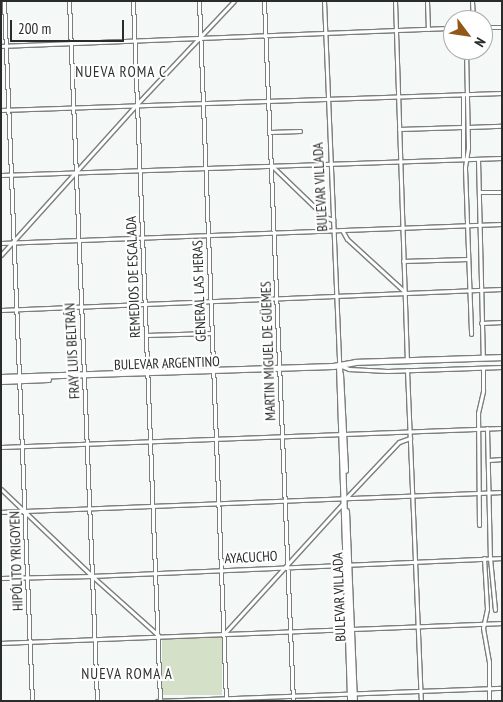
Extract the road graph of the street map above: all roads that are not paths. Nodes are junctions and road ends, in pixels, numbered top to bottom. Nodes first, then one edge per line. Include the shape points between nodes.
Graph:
1 (4, 1) edge
2 (69, 1) edge
3 (133, 1) edge
4 (199, 1) edge
5 (234, 1) edge
6 (264, 1) edge
7 (324, 1) edge
8 (394, 1) edge
9 (427, 1) edge
10 (443, 28) edge
11 (428, 29) junction
12 (395, 30) junction
13 (326, 33) junction
14 (266, 35) junction
15 (201, 38) junction
16 (135, 41) junction
17 (71, 44) junction
18 (1, 46) edge
19 (6, 46) junction
20 (466, 60) edge
21 (502, 93) edge
22 (465, 94) junction
23 (398, 96) junction
24 (328, 98) junction
25 (269, 100) junction
26 (204, 102) junction
27 (137, 104) junction
28 (73, 107) junction
29 (1, 110) edge
30 (9, 110) junction
31 (502, 126) edge
32 (462, 127) junction
33 (468, 128) junction
34 (399, 129) junction
35 (300, 131) dead end
36 (270, 132) junction
37 (502, 158) edge
38 (465, 159) junction
39 (478, 159) junction
40 (400, 161) junction
41 (330, 164) junction
42 (271, 165) junction
43 (206, 167) junction
44 (140, 170) junction
45 (76, 173) junction
46 (1, 175) edge
47 (12, 175) junction
48 (479, 192) junction
49 (502, 192) edge
50 (333, 220) junction
51 (502, 224) edge
52 (479, 225) junction
53 (467, 226) junction
54 (402, 227) junction
55 (334, 230) junction
56 (342, 230) junction
57 (274, 233) junction
58 (208, 236) junction
59 (142, 238) junction
60 (78, 241) junction
61 (13, 242) junction
62 (1, 243) edge
63 (1, 255) edge
64 (468, 259) junction
65 (403, 261) junction
66 (469, 289) junction
67 (481, 289) junction
68 (502, 289) edge
69 (405, 292) junction
70 (336, 294) junction
71 (277, 298) junction
72 (211, 300) junction
73 (145, 303) junction
74 (81, 306) junction
75 (18, 309) junction
76 (1, 310) edge
77 (502, 322) edge
78 (481, 323) junction
79 (212, 333) junction
80 (471, 334) dead end
81 (146, 335) junction
82 (483, 357) junction
83 (502, 357) edge
84 (439, 358) junction
85 (407, 359) junction
86 (377, 361) junction
87 (336, 365) junction
88 (502, 366) edge
89 (280, 368) junction
90 (483, 368) junction
91 (440, 369) junction
92 (378, 370) junction
93 (407, 370) junction
94 (214, 371) junction
95 (148, 373) junction
96 (84, 376) junction
97 (20, 378) junction
98 (1, 379) edge
99 (478, 428) junction
100 (487, 428) junction
101 (502, 428) edge
102 (409, 432) junction
103 (341, 433) junction
104 (282, 435) junction
105 (216, 438) junction
106 (410, 438) junction
107 (150, 440) junction
108 (87, 444) junction
109 (23, 445) junction
110 (1, 447) edge
111 (502, 459) edge
112 (489, 460) junction
113 (1, 489) edge
114 (502, 492) edge
115 (489, 493) junction
116 (479, 494) junction
117 (412, 497) junction
118 (285, 500) junction
119 (343, 500) junction
120 (219, 503) junction
121 (153, 506) junction
122 (90, 508) junction
123 (25, 511) junction
124 (1, 512) edge
125 (480, 525) dead end
126 (484, 558) junction
127 (490, 558) junction
128 (502, 558) edge
129 (414, 561) junction
130 (347, 564) junction
131 (288, 566) junction
132 (221, 570) junction
133 (155, 573) junction
134 (92, 576) junction
135 (28, 577) junction
136 (1, 578) edge
137 (495, 610) dead end
138 (483, 623) junction
139 (502, 623) edge
140 (417, 626) junction
141 (349, 630) junction
142 (290, 633) junction
143 (224, 634) junction
144 (158, 636) junction
145 (94, 638) junction
146 (30, 641) junction
147 (1, 643) edge
148 (488, 688) junction
149 (502, 688) edge
150 (421, 692) junction
151 (352, 694) junction
152 (293, 696) junction
153 (227, 700) edge
154 (32, 701) edge
155 (97, 701) edge
156 (160, 701) edge
157 (293, 701) edge
158 (350, 701) edge
159 (354, 701) edge
160 (421, 701) edge
161 (489, 701) edge

1 - 19 street, HIPÓLITO YRIGOYEN
2 - 17 street, FRAY LUIS BELTRÁN
3 - 16 street, REMEDIOS DE ESCALADA
4 - 15 street, GENERAL LAS HERAS
5 - 15 street
6 - 14 street, MARTIN MIGUEL DE GÜEMES
7 - 13 street, BULEVAR VILLADA
8 - 12 street
9 - 11 street
10 - 11 street
11 - 12 street
12 - 13 street
12 - 23 street
13 - 14 street
13 - 24 street, BULEVAR VILLADA
14 - 15 street
14 - 25 street, MARTIN MIGUEL DE GÜEMES
15 - 16 street
15 - 26 street, GENERAL LAS HERAS
15 - 27 street
16 - 17 street
16 - 27 street, REMEDIOS DE ESCALADA
17 - 19 street
17 - 28 street, FRAY LUIS BELTRÁN
18 - 19 street
19 - 30 street, HIPÓLITO YRIGOYEN
20 - 22 street
21 - 22 street
22 - 23 street
22 - 32 street
22 - 33 street
23 - 24 street
23 - 34 street
24 - 25 street
24 - 41 street, BULEVAR VILLADA
25 - 26 street
25 - 36 street, MARTIN MIGUEL DE GÜEMES
26 - 27 street
26 - 43 street, GENERAL LAS HERAS
27 - 28 street
27 - 44 street, REMEDIOS DE ESCALADA
27 - 45 street
28 - 30 street
28 - 45 street, FRAY LUIS BELTRÁN
29 - 30 street
30 - 47 street, HIPÓLITO YRIGOYEN
31 - 33 street
32 - 34 street
32 - 38 street
33 - 38 street
34 - 40 street
35 - 36 street
36 - 42 street, MARTIN MIGUEL DE GÜEMES
37 - 39 street
38 - 39 street
38 - 40 street
38 - 53 street
39 - 48 street
40 - 41 street
40 - 54 street
41 - 42 street
41 - 50 street, BULEVAR VILLADA
42 - 43 street
42 - 50 street via 325,217
42 - 57 street, MARTIN MIGUEL DE GÜEMES
43 - 44 street
43 - 58 street, GENERAL LAS HERAS
44 - 45 street
44 - 59 street, REMEDIOS DE ESCALADA
45 - 47 street
45 - 60 street, FRAY LUIS BELTRÁN
45 - 61 street
46 - 47 street
47 - 61 street, HIPÓLITO YRIGOYEN
48 - 49 street
48 - 52 street
50 - 55 street, BULEVAR VILLADA
51 - 52 street
52 - 53 street
52 - 67 street
53 - 54 street
53 - 64 street
54 - 56 street
54 - 65 street
55 - 56 street
55 - 57 street
55 - 70 street, BULEVAR VILLADA
56 - 69 street
57 - 58 street
57 - 71 street, MARTIN MIGUEL DE GÜEMES
58 - 59 street
58 - 72 street, GENERAL LAS HERAS
59 - 60 street
59 - 73 street, REMEDIOS DE ESCALADA
60 - 61 street
60 - 74 street, FRAY LUIS BELTRÁN
61 - 62 street
61 - 63 street
61 - 75 street, HIPÓLITO YRIGOYEN
64 - 65 street
64 - 66 street
65 - 69 street
66 - 67 street
66 - 69 street
66 - 80 street
67 - 68 street
67 - 78 street
69 - 70 street
69 - 85 street
70 - 71 street
70 - 87 street, BULEVAR VILLADA
71 - 72 street
71 - 89 street, MARTIN MIGUEL DE GÜEMES
72 - 73 street
72 - 79 street, GENERAL LAS HERAS
73 - 74 street
73 - 81 street, REMEDIOS DE ESCALADA
74 - 75 street
74 - 96 street, FRAY LUIS BELTRÁN
75 - 76 street
75 - 97 street, HIPÓLITO YRIGOYEN
77 - 78 street
78 - 82 street
79 - 81 street
79 - 94 street, GENERAL LAS HERAS
81 - 95 street, REMEDIOS DE ESCALADA
82 - 83 main road, BULEVAR ARGENTINO
82 - 84 main road, BULEVAR ARGENTINO
84 - 85 main road, BULEVAR ARGENTINO
84 - 91 street
85 - 86 main road, BULEVAR ARGENTINO
86 - 87 main road, BULEVAR ARGENTINO
86 - 92 street
87 - 89 main road, BULEVAR ARGENTINO
87 - 92 street
87 - 103 main road, BULEVAR VILLADA via 342,381
88 - 90 street
89 - 94 main road, BULEVAR ARGENTINO
89 - 104 street, MARTIN MIGUEL DE GÜEMES
90 - 91 street
90 - 99 street
91 - 93 street
92 - 93 street
93 - 102 street
94 - 95 main road, BULEVAR ARGENTINO
94 - 105 street, GENERAL LAS HERAS
95 - 96 main road, BULEVAR ARGENTINO
95 - 107 street, REMEDIOS DE ESCALADA
96 - 97 main road, BULEVAR ARGENTINO
96 - 108 street, FRAY LUIS BELTRÁN
97 - 98 main road, BULEVAR ARGENTINO
97 - 109 street, HIPÓLITO YRIGOYEN
99 - 100 street
99 - 102 street
99 - 116 street
100 - 101 street
100 - 112 street
102 - 103 street
102 - 106 street
103 - 104 street
103 - 119 main road, BULEVAR VILLADA
104 - 105 street
104 - 118 street, MARTIN MIGUEL DE GÜEMES
105 - 107 street
105 - 120 street, GENERAL LAS HERAS
106 - 117 street
106 - 119 street via 399,442
107 - 108 street
107 - 121 street, REMEDIOS DE ESCALADA
108 - 109 street
108 - 122 street, FRAY LUIS BELTRÁN
109 - 110 street
109 - 123 street, HIPÓLITO YRIGOYEN
111 - 112 street
112 - 115 street
113 - 123 street
114 - 115 street
115 - 116 street
115 - 127 street
116 - 117 street
116 - 125 street
117 - 119 street
117 - 129 street
118 - 119 street
118 - 120 street
118 - 131 street, MARTIN MIGUEL DE GÜEMES
119 - 130 main road, BULEVAR VILLADA
119 - 131 street
120 - 121 street
120 - 132 street, GENERAL LAS HERAS
121 - 122 street
121 - 133 street, REMEDIOS DE ESCALADA
122 - 123 street
122 - 134 street, FRAY LUIS BELTRÁN
123 - 124 street
123 - 134 street
123 - 135 street, HIPÓLITO YRIGOYEN
126 - 127 street, AYACUCHO
126 - 129 street, AYACUCHO
126 - 138 street via 487,610
127 - 128 street, AYACUCHO
127 - 137 street
129 - 130 street, AYACUCHO
129 - 140 street
130 - 131 street, AYACUCHO
130 - 141 main road, BULEVAR VILLADA
131 - 132 street, AYACUCHO
131 - 142 street, MARTIN MIGUEL DE GÜEMES
131 - 143 street
132 - 133 street, AYACUCHO
132 - 143 street, GENERAL LAS HERAS
133 - 134 street, AYACUCHO
133 - 144 street, REMEDIOS DE ESCALADA
134 - 135 street, AYACUCHO
134 - 144 street
134 - 145 street, FRAY LUIS BELTRÁN
135 - 136 street, AYACUCHO
135 - 146 street, HIPÓLITO YRIGOYEN
138 - 139 street
138 - 140 street
138 - 148 street via 489,661
140 - 141 street
140 - 150 street
141 - 142 street
141 - 151 main road, BULEVAR VILLADA
142 - 143 street
142 - 152 street, MARTIN MIGUEL DE GÜEMES
143 - 144 street
143 - 153 street, GENERAL LAS HERAS
144 - 145 street
144 - 156 street, REMEDIOS DE ESCALADA
145 - 146 street
145 - 155 street, FRAY LUIS BELTRÁN
146 - 147 street
146 - 154 street, HIPÓLITO YRIGOYEN
148 - 149 street
148 - 150 street
148 - 161 street
150 - 151 street
150 - 160 street
151 - 152 street
151 - 158 main road, BULEVAR VILLADA
151 - 159 main road, BULEVAR VILLADA
152 - 153 street
152 - 157 street, MARTIN MIGUEL DE GÜEMES
153 - 156 street

